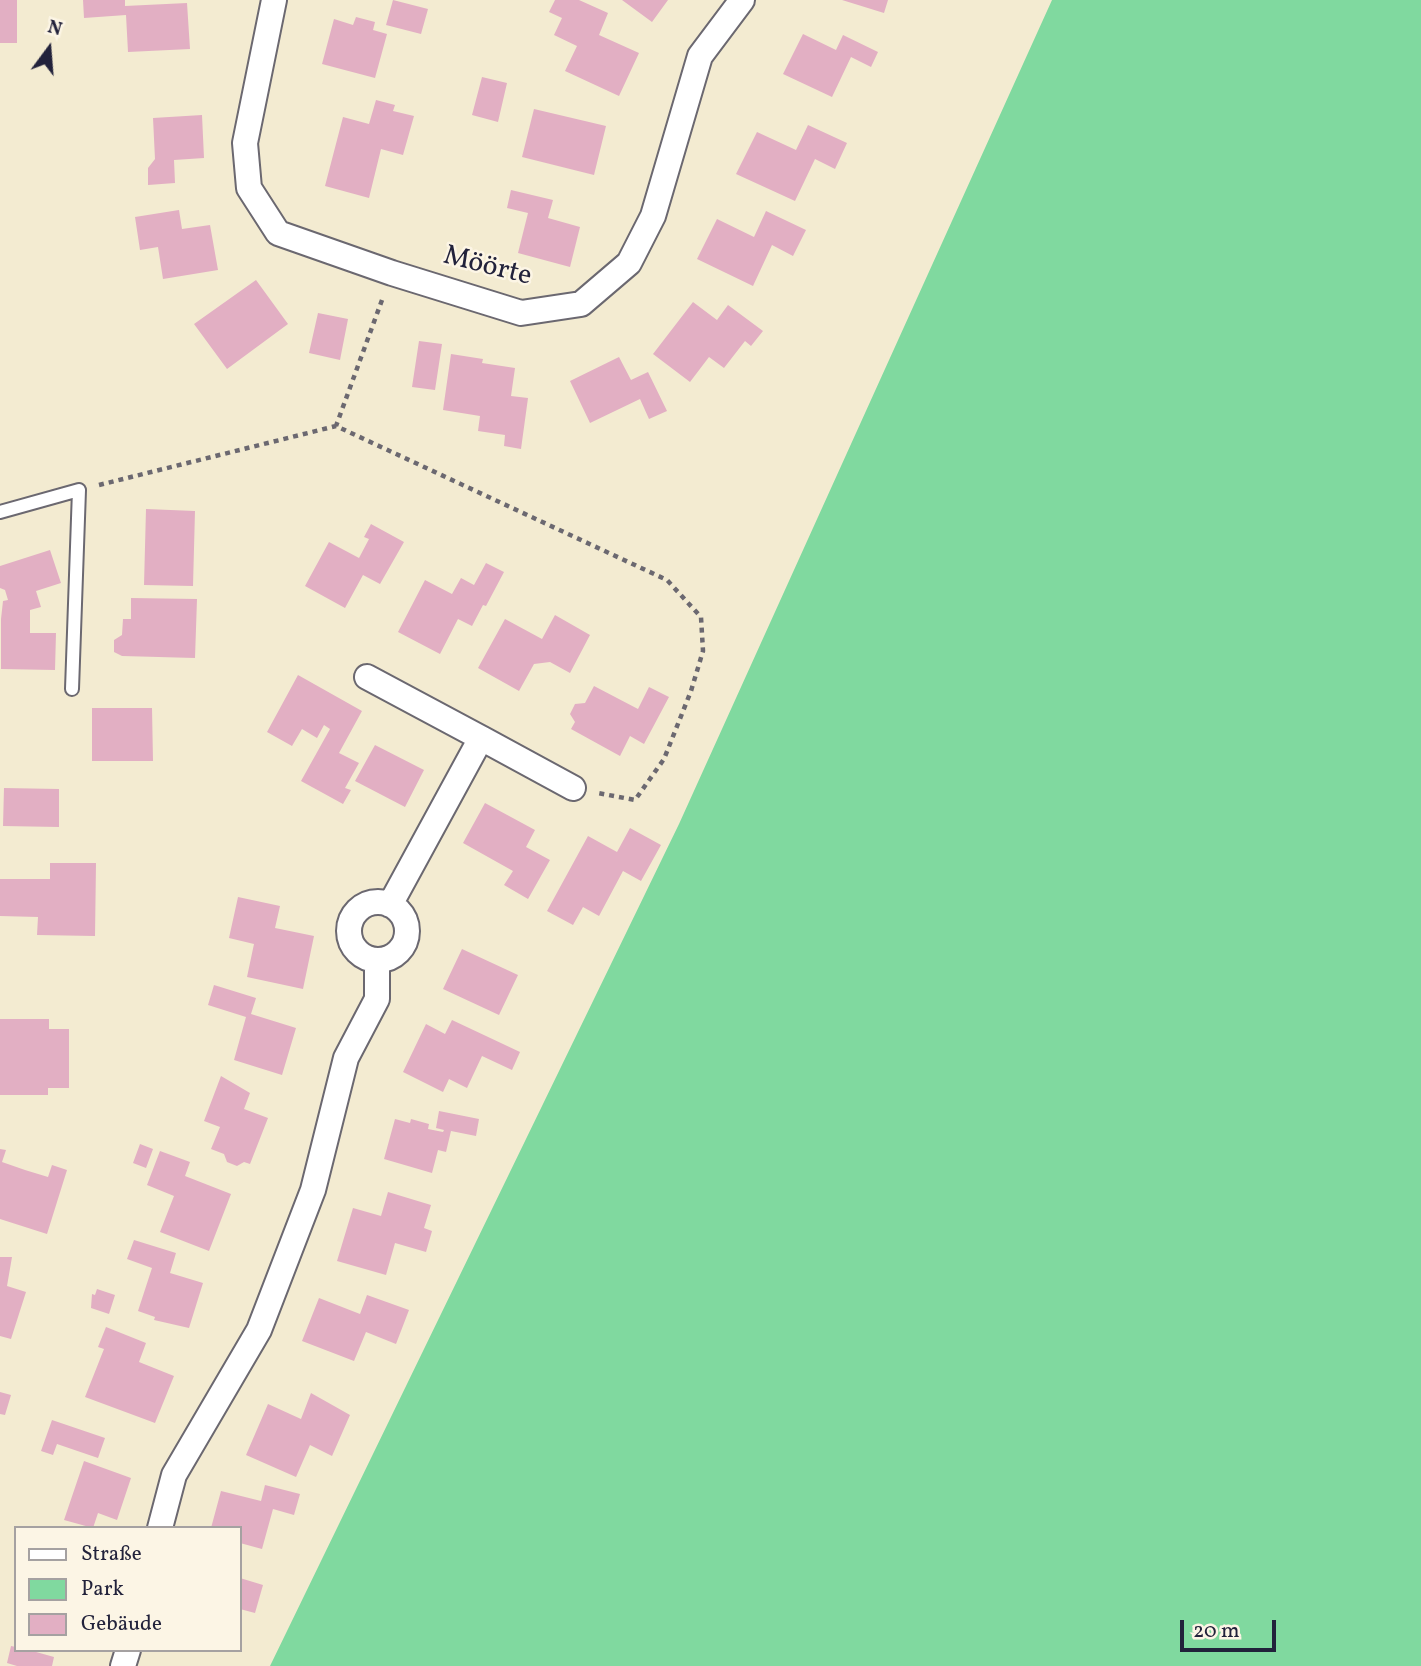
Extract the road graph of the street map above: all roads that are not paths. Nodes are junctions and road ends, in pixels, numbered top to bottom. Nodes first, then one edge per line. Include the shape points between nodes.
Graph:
1 (274, 0) edge
2 (742, 0) edge
3 (0, 512) edge
4 (367, 677) dead end
5 (72, 689) dead end
6 (481, 738) junction
7 (573, 788) road end
8 (390, 905) junction
9 (377, 960) junction
10 (161, 1526) edge

1 - 2 street, Möörte via 245,143 249,188 278,233 521,313 581,304 629,263 653,216 699,56
3 - 5 lane via 79,490
4 - 6 street
6 - 7 street
6 - 8 street
8 - 9 street via 405,921 405,943 398,952
8 - 9 street via 368,904 351,919 351,942 366,958
9 - 10 street via 377,999 346,1058 313,1190 259,1330 174,1475

